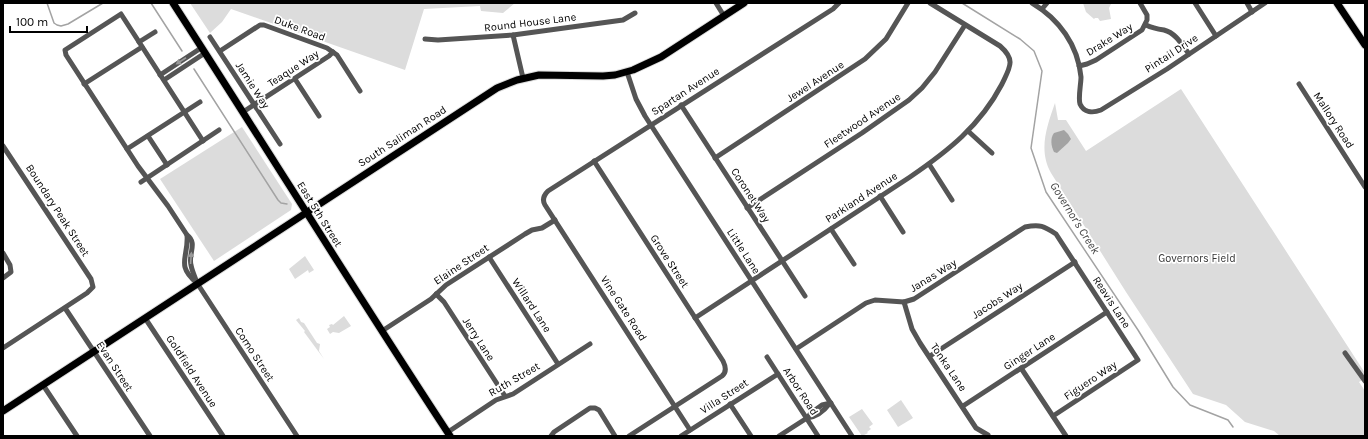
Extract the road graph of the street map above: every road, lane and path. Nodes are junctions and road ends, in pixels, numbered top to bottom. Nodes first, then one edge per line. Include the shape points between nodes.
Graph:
1 (173, 3) edge
2 (716, 3) edge
3 (744, 3) edge
4 (839, 3) edge
5 (908, 3) edge
6 (930, 3) edge
7 (1032, 3) edge
8 (1047, 3) edge
9 (1140, 3) edge
10 (1194, 3) edge
11 (1247, 3) edge
12 (1265, 3) edge
13 (1337, 3) edge
14 (1042, 10) junction
15 (1252, 12) junction
16 (635, 13) dead end
17 (724, 16) junction
18 (965, 25) junction
19 (1146, 25) junction
20 (154, 32) dead end
21 (513, 35) junction
22 (1216, 36) junction
23 (210, 37) dead end
24 (425, 39) dead end
25 (1364, 40) edge
26 (141, 45) junction
27 (203, 50) junction
28 (220, 51) junction
29 (333, 52) junction
30 (1189, 54) junction
31 (1079, 66) junction
32 (627, 72) junction
33 (160, 74) junction
34 (295, 78) junction
35 (523, 78) junction
36 (164, 80) junction
37 (84, 84) junction
38 (1298, 84) dead end
39 (360, 91) dead end
40 (200, 102) dead end
41 (254, 105) junction
42 (681, 106) junction
43 (184, 112) junction
44 (243, 112) junction
45 (319, 116) dead end
46 (651, 125) junction
47 (219, 130) dead end
48 (968, 130) junction
49 (148, 136) junction
50 (203, 141) junction
51 (280, 144) dead end
52 (3, 146) edge
53 (127, 149) junction
54 (992, 153) dead end
55 (5, 154) edge
56 (715, 158) junction
57 (594, 161) junction
58 (929, 164) junction
59 (167, 165) junction
60 (147, 178) junction
61 (141, 182) dead end
62 (1365, 187) edge
63 (880, 196) junction
64 (544, 197) joint
65 (952, 200) dead end
66 (747, 208) junction
67 (306, 211) junction
68 (555, 220) junction
69 (1035, 225) joint
70 (830, 229) junction
71 (903, 232) dead end
72 (3, 253) edge
73 (489, 257) junction
74 (782, 261) junction
75 (1075, 262) junction
76 (854, 264) dead end
77 (3, 278) edge
78 (752, 281) junction
79 (197, 283) junction
80 (436, 294) junction
81 (805, 296) dead end
82 (904, 302) junction
83 (65, 308) junction
84 (1107, 312) junction
85 (145, 318) junction
86 (695, 318) junction
87 (382, 331) junction
88 (590, 344) dead end
89 (3, 348) edge
90 (796, 349) junction
91 (94, 351) junction
92 (1345, 353) dead end
93 (930, 356) junction
94 (767, 357) dead end
95 (1138, 360) joint
96 (558, 364) junction
97 (1021, 368) junction
98 (778, 374) junction
99 (1365, 381) edge
100 (43, 385) junction
101 (505, 396) junction
102 (831, 403) junction
103 (730, 404) junction
104 (675, 406) junction
105 (963, 406) junction
106 (3, 411) edge
107 (1053, 416) junction
108 (807, 418) junction
109 (690, 430) junction
110 (449, 434) edge
111 (988, 435) dead end
112 (77, 436) edge
113 (150, 436) edge
114 (223, 436) edge
115 (297, 436) edge
116 (551, 436) edge
117 (615, 436) edge
118 (629, 436) edge
119 (681, 436) edge
120 (751, 436) edge
121 (780, 436) edge
122 (818, 436) edge
123 (852, 436) edge
124 (1066, 436) edge

1 - 27 main road, East 5th Street
2 - 17 street
3 - 17 main road, South Saliman Road
4 - 42 street, Spartan Avenue
5 - 56 street, Jewel Avenue via 886,39 865,59
6 - 18 street
7 - 14 street
8 - 14 street
9 - 19 street, Drake Way via 1147,15
10 - 22 street
11 - 15 street
12 - 15 street, Pintail Drive
13 - 25 main road
14 - 31 street via 1068,37
15 - 22 street, Pintail Drive
16 - 21 street, Round House Lane via 623,20
17 - 32 main road, South Saliman Road via 657,59
18 - 48 street, Parkland Avenue via 1000,46 1007,52 1011,61 991,103
18 - 66 street, Fleetwood Avenue via 935,72 909,100
19 - 30 street via 1174,34
19 - 31 street, Drake Way via 1096,60
20 - 26 street
21 - 24 street, Round House Lane
21 - 35 street
22 - 30 street, Pintail Drive
23 - 28 street, Jamie Way
26 - 33 street
26 - 37 street
26 - 37 street, Como Street via 121,14 66,50 66,55
27 -> 33 street
27 - 36 street
27 - 44 main road, East 5th Street
28 - 29 street, Duke Road via 260,25 264,25
28 - 41 street, Jamie Way
29 - 34 street, Teaque Way
29 - 39 street, Duke Road
30 - 31 street, Pintail Drive via 1101,110 1093,112 1086,110 1079,101
32 - 35 main road, South Saliman Road via 604,76 545,75
32 - 46 street, Little Lane via 636,99
33 - 36 street
34 - 41 street, Teaque Way
34 - 45 street
35 - 67 main road, South Saliman Road via 506,83 488,93
36 - 43 street
37 - 53 street, Como Street
38 - 62 street, Mallory Road
40 - 43 street
41 - 44 street, Teaque Way
41 - 51 street, Jamie Way
42 - 46 street, Spartan Avenue
42 - 56 street, Coronet Way
43 - 49 street
43 - 50 street
44 - 67 main road, East 5th Street
46 - 57 street, Spartan Avenue
46 - 78 street, Little Lane
47 - 50 street
48 - 54 street
48 - 58 street, Parkland Avenue via 955,144
49 - 53 street
49 - 59 street
50 - 59 street
52 - 55 street, Boundary Peak Street
53 - 60 street, Como Street
55 - 83 street, Boundary Peak Street via 91,279 93,287
56 - 66 street, Coronet Way
57 - 64 street, Spartan Avenue via 548,191
57 - 86 street, Grove Street
58 - 63 street, Parkland Avenue
58 - 65 street
59 - 60 street
60 - 61 street
60 - 79 street, Como Street via 192,241 191,264
63 - 70 street, Parkland Avenue
63 - 71 street
64 - 68 street, Vine Gate Road via 544,203
66 - 74 street, Coronet Way
67 - 79 main road, South Saliman Road
67 - 87 main road, East 5th Street
68 - 73 street, Elaine Street via 542,228 528,232
68 - 104 street, Vine Gate Road
69 - 75 street, Reavis Lane via 1046,227 1056,234
69 - 82 street, Janas Way via 1025,227 914,299
70 - 74 street, Parkland Avenue
70 - 76 street
72 - 77 street via 10,264 11,272
73 - 80 street, Elaine Street
73 - 96 street, Willard Lane
74 - 78 street, Parkland Avenue
74 - 81 street, Coronet Way
75 - 84 street, Reavis Lane
75 - 93 street, Jacobs Way
78 - 86 street, Parkland Avenue
78 - 90 street, Little Lane
79 - 85 main road, South Saliman Road
79 - 115 street, Como Street
80 - 87 street, Elaine Street
80 - 101 street, Jerry Lane via 444,302
82 - 90 street, Janas Way via 866,302
82 - 93 street, Tonka Lane via 912,329
83 - 89 street
83 - 91 street, Evan Street
84 - 95 street, Reavis Lane
84 - 97 street, Ginger Lane
85 - 91 main road, South Saliman Road
85 - 114 street, Goldfield Avenue
86 - 104 street, Grove Street via 723,361 725,373
87 - 110 main road, East 5th Street
88 - 96 street, Ruth Street
90 - 102 street, Little Lane
91 - 100 main road, South Saliman Road
91 - 113 street, Evan Street
92 - 99 street
93 - 105 street, Tonka Lane
94 - 98 street, Arbor Road
95 - 107 street, Figuero Way
96 - 101 street, Ruth Street via 513,394
97 - 105 street, Ginger Lane
97 - 107 street
98 - 103 street, Villa Street
98 - 108 street, Arbor Road
100 - 106 main road, South Saliman Road
100 - 112 street
101 - 110 street, Ruth Street
102 - 108 street via 822,406
102 - 123 street, Little Lane
103 - 109 street, Villa Street
103 - 120 street
104 - 109 street, Vine Gate Road
104 - 118 street
105 - 111 street, Tonka Lane via 976,428
107 - 124 street
108 - 121 street
108 - 122 street, Arbor Road
109 - 119 street, Villa Street
116 - 117 street via 590,408 598,410

